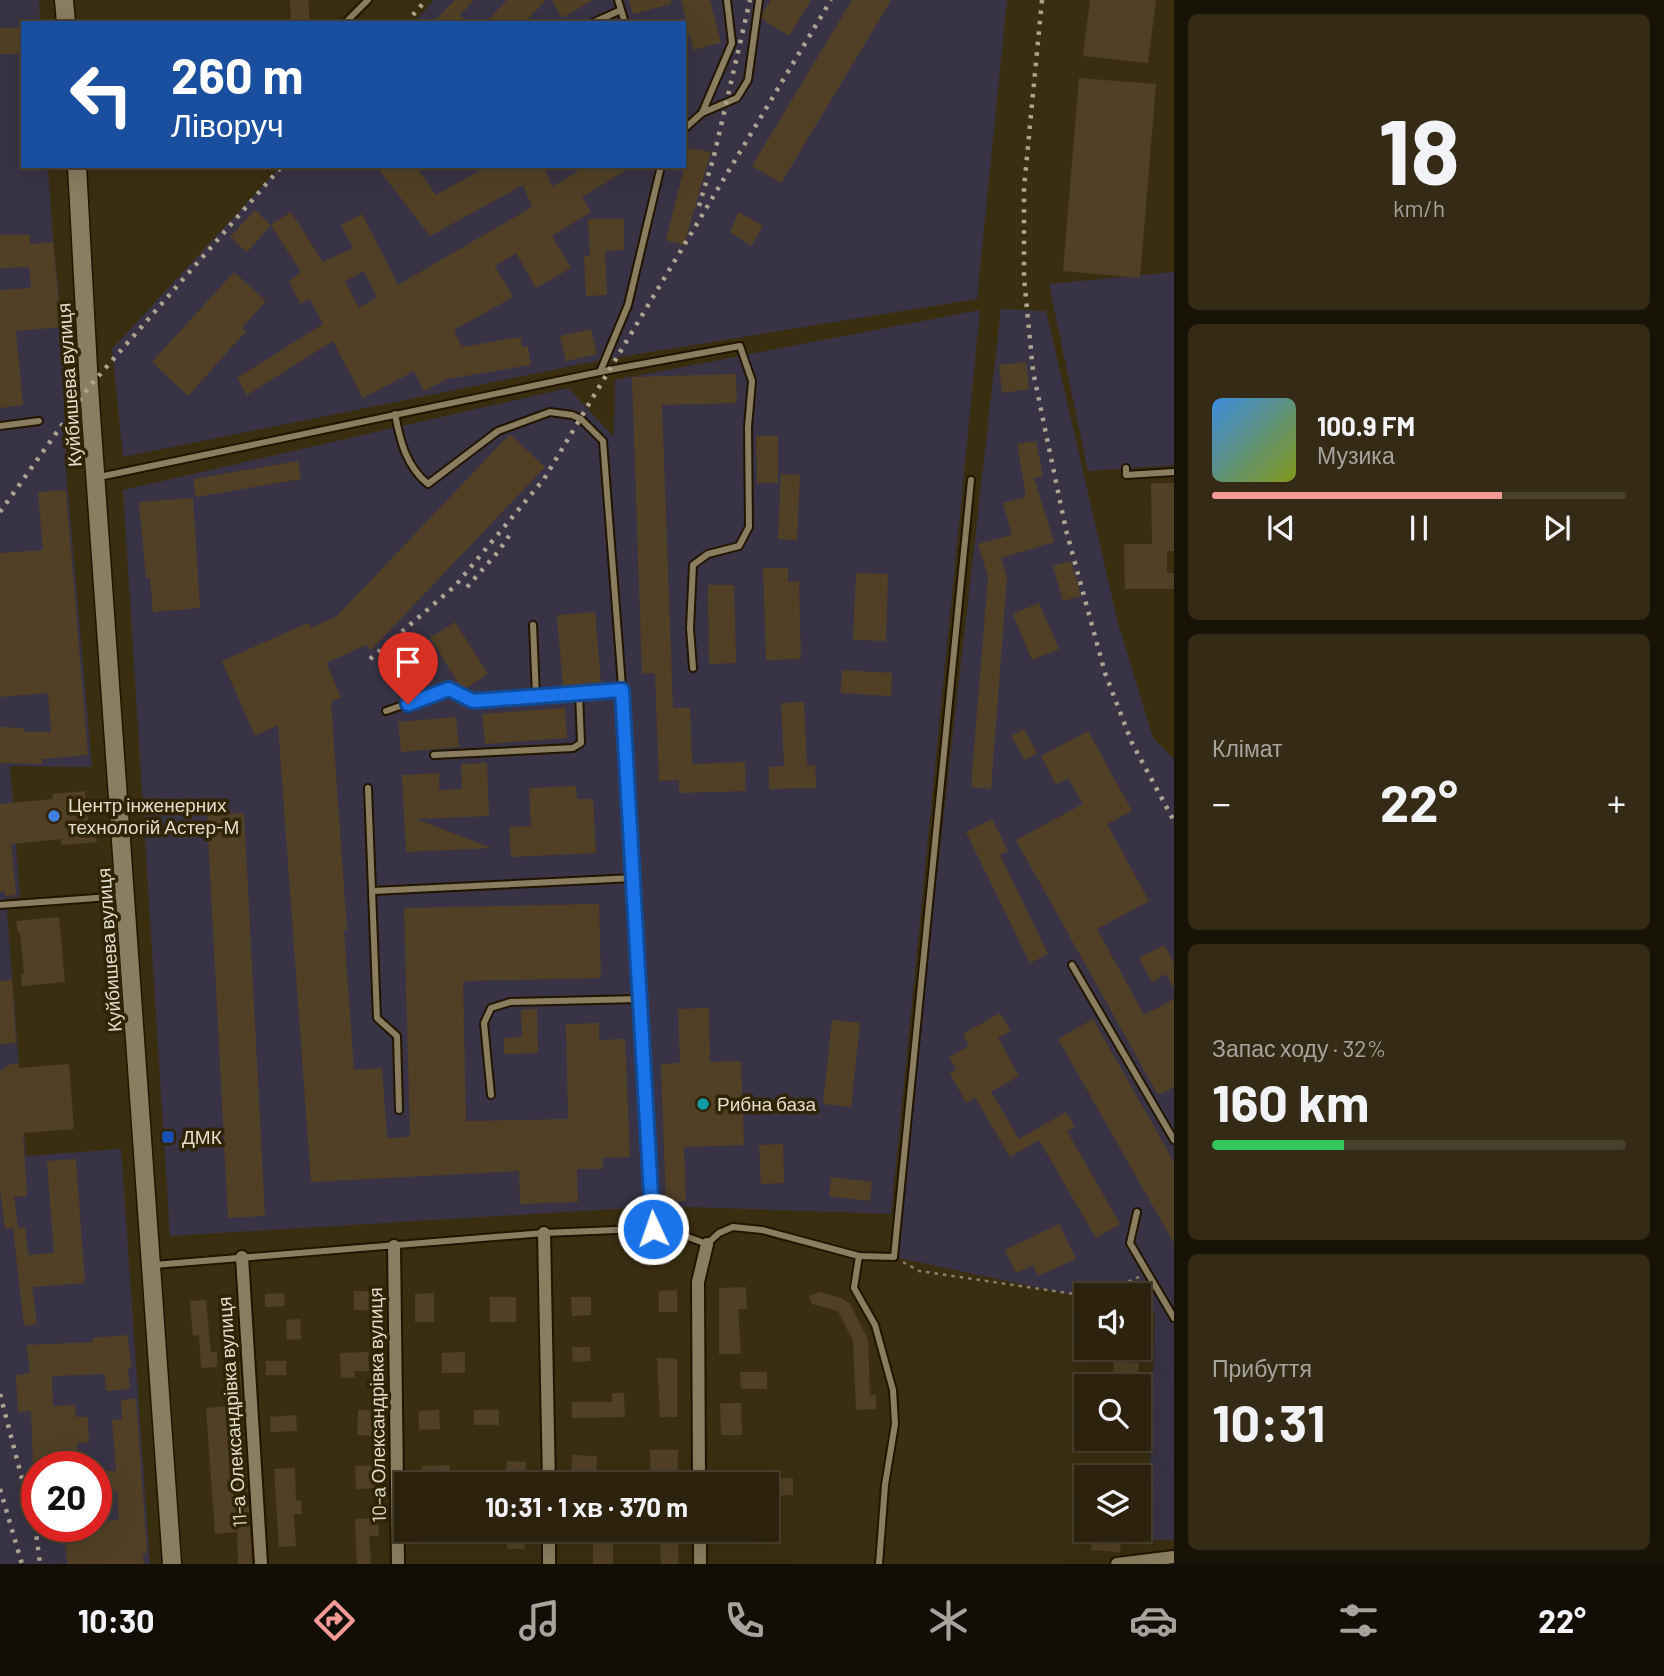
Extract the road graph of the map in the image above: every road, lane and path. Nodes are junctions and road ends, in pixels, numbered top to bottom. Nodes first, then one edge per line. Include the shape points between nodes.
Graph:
1 (64, 0) edge
2 (368, 0) edge
3 (618, 0) edge
4 (727, 0) edge
5 (759, 0) edge
6 (621, 10) junction
7 (66, 21) edge
8 (347, 21) edge
9 (596, 21) edge
10 (624, 21) edge
11 (702, 113) junction
12 (686, 127) edge
13 (77, 168) edge
14 (661, 168) edge
15 (600, 372) junction
16 (395, 414) junction
17 (39, 421) dead end
18 (0, 426) edge
19 (1126, 468) dead end
20 (1174, 472) edge
21 (97, 477) junction
22 (971, 480) dead end
23 (533, 625) dead end
24 (693, 668) dead end
25 (622, 690) junction
26 (579, 693) junction
27 (536, 696) junction
28 (386, 711) dead end
29 (434, 755) dead end
30 (368, 788) dead end
31 (633, 878) junction
32 (373, 891) junction
33 (127, 895) junction
34 (0, 905) edge
35 (1072, 965) dead end
36 (640, 999) junction
37 (491, 1095) dead end
38 (399, 1110) dead end
39 (1174, 1140) edge
40 (1137, 1212) dead end
41 (653, 1229) junction
42 (544, 1233) junction
43 (707, 1244) junction
44 (394, 1246) junction
45 (859, 1256) junction
46 (242, 1257) junction
47 (894, 1257) junction
48 (153, 1265) junction
49 (1149, 1273) junction
50 (1125, 1283) edge
51 (1074, 1294) edge
52 (1174, 1318) edge
53 (548, 1472) edge
54 (699, 1472) edge
55 (549, 1542) edge
56 (700, 1542) edge
57 (1174, 1558) edge
58 (172, 1564) edge
59 (261, 1564) edge
60 (398, 1564) edge
61 (549, 1564) edge
62 (700, 1564) edge
63 (878, 1564) edge
64 (1117, 1564) edge

1 - 7 main road
2 - 8 lane
3 - 6 lane
4 - 11 lane via 732,43
5 - 11 lane via 748,80 737,97
6 - 9 lane
6 - 10 lane
11 - 12 lane
13 - 21 main road, Куйбишева вулиця
14 - 15 lane via 628,305
15 - 16 lane
15 - 24 lane via 740,346 752,381 749,527 739,546 708,554 693,565
16 - 21 lane
16 - 25 lane via 401,443 417,475 428,484 498,431 550,412 581,419 603,442
17 - 18 lane
19 - 20 lane via 1126,475
21 - 33 main road, Куйбишева вулиця
22 - 47 lane
23 - 27 lane
25 - 26 lane
25 - 31 lane
26 - 27 lane
26 - 29 lane via 580,743 573,748
27 - 28 lane via 473,701 449,689
30 - 32 lane
31 - 32 lane
31 - 36 lane
32 - 38 lane via 377,1018 397,1036
33 - 34 lane
33 - 48 main road, Куйбишева вулиця
35 - 39 lane
36 - 37 lane via 510,1002 491,1008 484,1023
36 - 41 lane
40 - 49 lane via 1130,1243
41 - 42 lane
41 - 43 lane via 663,1228
42 - 44 lane
42 - 53 street
43 - 45 lane via 733,1227 762,1230
43 - 54 street via 698,1282
44 - 46 lane
44 - 60 street, 10-а Олександрівка вулиця
45 - 47 lane
45 - 63 lane via 854,1288 875,1325 893,1390 895,1424
46 - 48 lane
46 - 59 street, 11-а Олександрівка вулиця
47 - 51 path via 919,1271
48 - 58 main road, Куйбишева вулиця
49 - 50 path
49 - 52 lane
55 - 61 street
56 - 62 street
57 - 64 street

